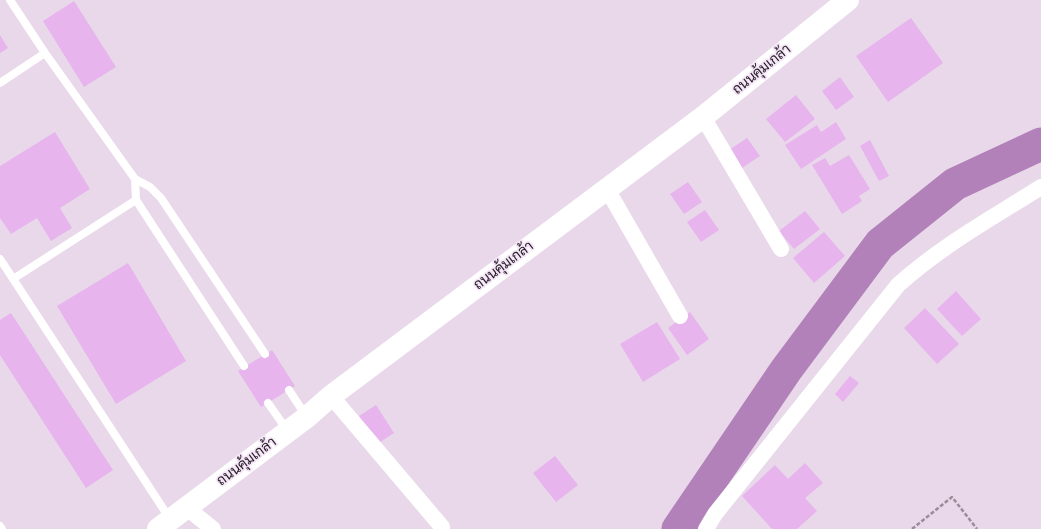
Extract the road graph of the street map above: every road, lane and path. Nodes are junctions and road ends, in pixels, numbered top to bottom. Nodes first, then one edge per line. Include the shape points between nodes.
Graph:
1 (10, 0) edge
2 (848, 0) edge
3 (45, 53) junction
4 (0, 83) edge
5 (703, 117) junction
6 (135, 179) junction
7 (1041, 187) edge
8 (607, 189) junction
9 (136, 200) junction
10 (781, 249) dead end
11 (0, 259) edge
12 (13, 279) junction
13 (680, 316) dead end
14 (265, 354) dead end
15 (244, 366) dead end
16 (289, 390) dead end
17 (331, 396) junction
18 (268, 403) dead end
19 (307, 416) junction
20 (288, 431) junction
21 (172, 519) edge
22 (442, 527) dead end
23 (213, 529) edge
24 (706, 529) edge
25 (912, 529) edge
26 (977, 529) edge

1 - 3 lane
2 - 5 main road, ถนนคุ้มเกล้า
3 - 4 lane
3 - 6 lane
5 - 8 main road, ถนนคุ้มเกล้า
5 - 10 street
6 - 9 lane
6 - 14 lane via 150,187 160,198
7 - 24 street via 946,247 898,285 715,514
8 - 13 street
8 - 17 main road, ถนนคุ้มเกล้า
9 - 12 lane
9 - 15 lane
11 - 12 lane
12 - 21 lane
16 - 19 lane
17 - 19 main road, ถนนคุ้มเกล้า
17 - 22 street
18 - 20 lane
19 - 20 main road, ถนนคุ้มเกล้า
20 - 21 main road, ถนนคุ้มเกล้า
21 - 23 street
25 - 26 path via 952,497

